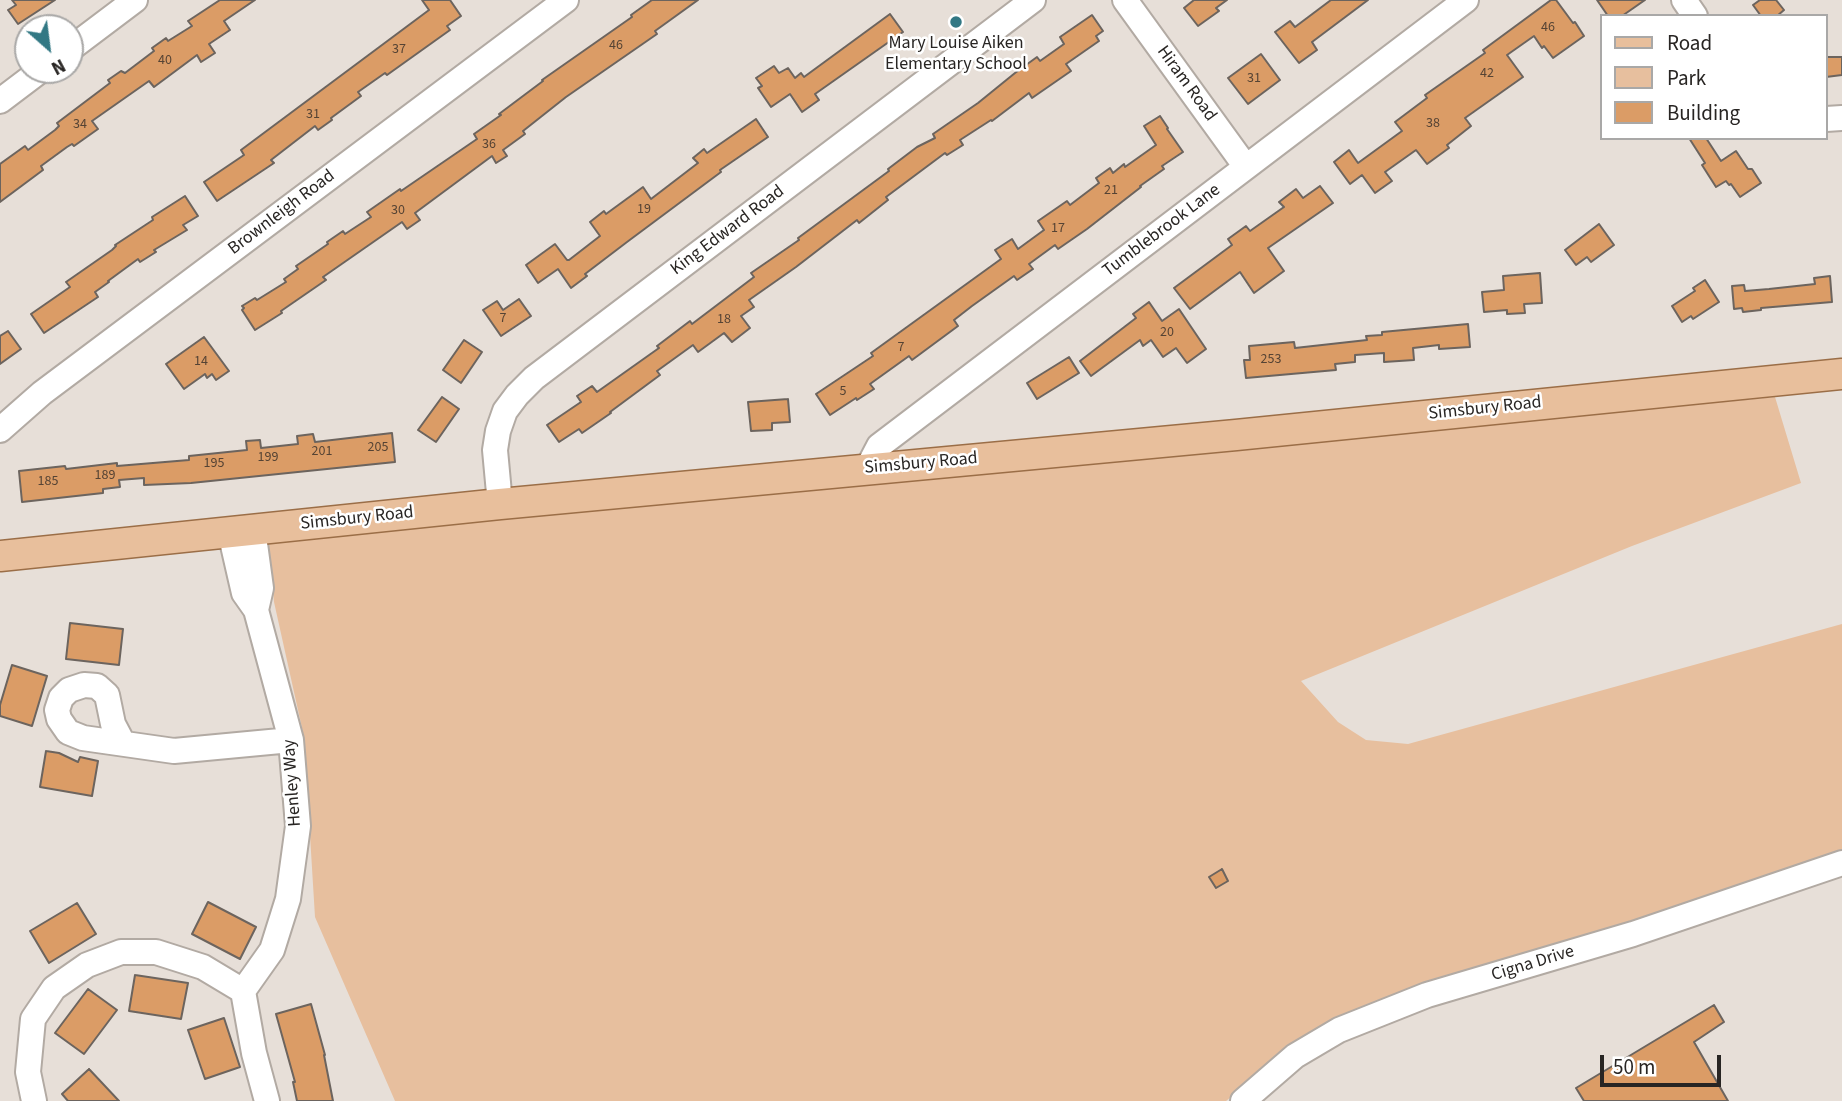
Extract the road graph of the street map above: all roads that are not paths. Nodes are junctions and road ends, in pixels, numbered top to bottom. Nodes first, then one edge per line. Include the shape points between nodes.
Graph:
1 (566, 0) edge
2 (1033, 0) edge
3 (1125, 0) edge
4 (1466, 0) edge
5 (119, 5) edge
6 (84, 36) edge
7 (22, 84) edge
8 (0, 101) edge
9 (1246, 167) junction
10 (1842, 374) edge
11 (0, 430) edge
12 (867, 469) junction
13 (500, 504) junction
14 (241, 531) junction
15 (0, 556) edge
16 (291, 740) junction
17 (123, 743) dead end
18 (1842, 863) edge
19 (243, 991) junction
20 (34, 1101) edge
21 (267, 1101) edge
22 (1243, 1101) edge

1 - 11 street, Brownleigh Road via 53,385
2 - 13 street, King Edward Road via 534,378 505,411 498,431 495,450
3 - 9 street, Hiram Road
4 - 9 street, Tumblebrook Lane
5 - 6 street
7 - 8 street
9 - 12 street, Tumblebrook Lane via 879,446
10 - 12 main road, Simsbury Road
12 - 13 main road, Simsbury Road
13 - 14 main road, Simsbury Road
14 - 15 main road, Simsbury Road
14 - 16 street, Henley Way via 244,593 256,610
16 - 17 street via 174,751
16 - 19 street, Henley Way via 298,826 288,899 272,950
18 - 22 street, Cigna Drive via 1633,934 1427,995 1351,1025 1295,1056
19 - 20 street via 203,967 156,952 121,952 87,965 54,988 33,1019 29,1072
19 - 21 street

